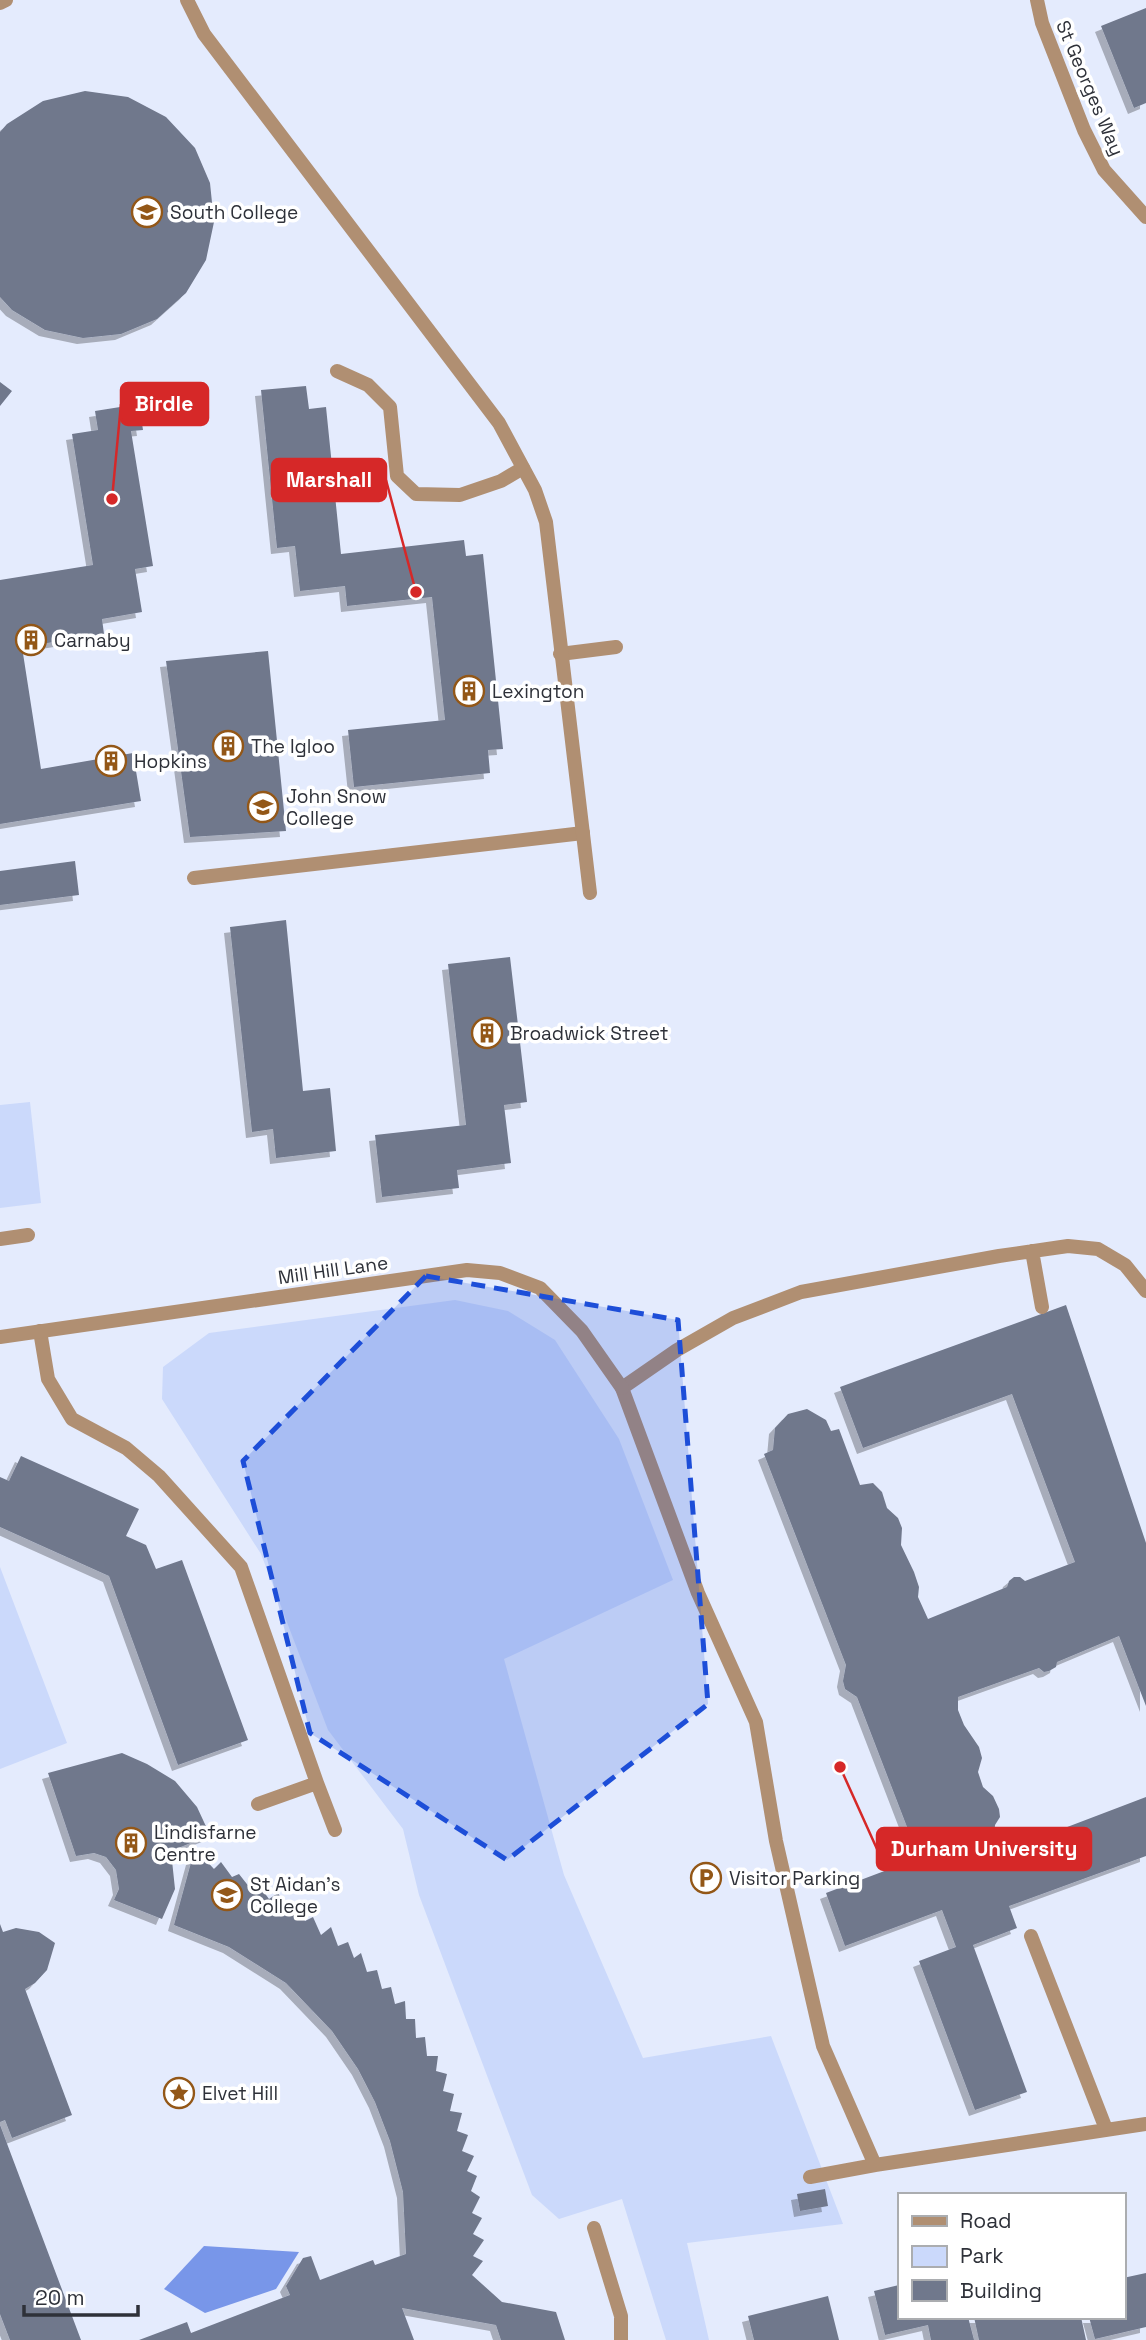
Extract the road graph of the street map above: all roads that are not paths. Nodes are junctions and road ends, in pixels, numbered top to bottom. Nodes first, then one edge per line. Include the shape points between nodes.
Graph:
1 (6, 0) edge
2 (187, 0) edge
3 (1037, 0) edge
4 (0, 4) edge
5 (1146, 217) edge
6 (337, 371) dead end
7 (523, 468) junction
8 (616, 647) dead end
9 (560, 654) junction
10 (583, 834) junction
11 (194, 878) dead end
12 (590, 893) dead end
13 (28, 1235) dead end
14 (0, 1239) edge
15 (1032, 1251) junction
16 (1146, 1291) edge
17 (1042, 1307) dead end
18 (40, 1331) junction
19 (0, 1337) edge
20 (622, 1388) junction
21 (317, 1783) junction
22 (258, 1804) dead end
23 (335, 1830) dead end
24 (1031, 1936) dead end
25 (1146, 2124) edge
26 (1105, 2129) junction
27 (875, 2165) junction
28 (810, 2177) dead end
29 (594, 2228) dead end
30 (621, 2340) edge

1 - 4 street
2 - 7 street via 204,34 499,423
3 - 5 street, St Georges Way via 1084,130 1104,170
6 - 7 street via 368,385 390,407 397,475 416,494 460,495
7 - 9 street via 546,522
8 - 9 street
9 - 10 street
10 - 11 street
10 - 12 street
13 - 14 street
15 - 16 street via 1068,1246 1098,1249 1125,1265
15 - 17 street
15 - 20 street via 801,1292 733,1318
18 - 19 street, Mill Hill Lane
18 - 20 street, Mill Hill Lane via 467,1270 500,1273 540,1288 582,1331
18 - 21 street via 48,1379 72,1419 126,1448 159,1476 241,1567
20 - 27 street, Mill Hill Lane via 698,1593 756,1722 776,1842 823,2046
21 - 22 street
21 - 23 street
24 - 26 street
25 - 26 street
26 - 27 street
27 - 28 street
29 - 30 street via 621,2316

